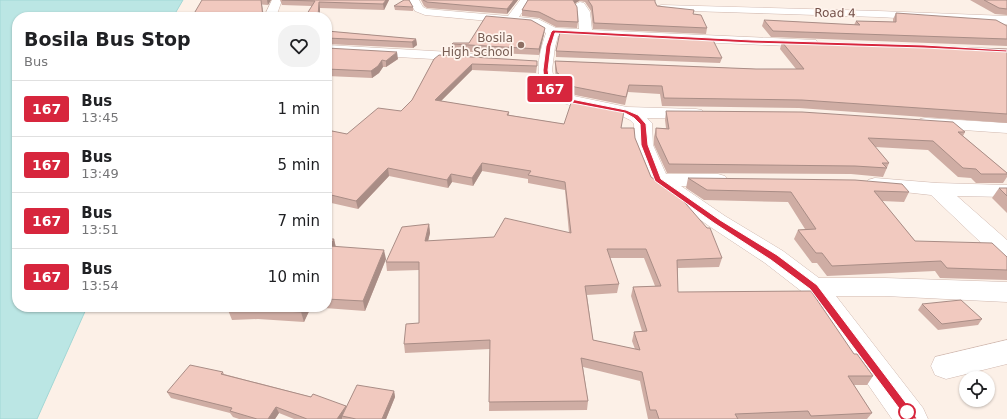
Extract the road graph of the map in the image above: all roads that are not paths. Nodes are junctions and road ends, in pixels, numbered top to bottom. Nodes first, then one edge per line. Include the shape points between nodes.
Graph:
1 (277, 0) edge
2 (414, 0) edge
3 (525, 0) edge
4 (580, 5) dead end
5 (662, 8) edge
6 (272, 12) edge
7 (512, 20) junction
8 (1007, 20) edge
9 (553, 32) junction
10 (586, 33) junction
11 (822, 44) edge
12 (332, 49) edge
13 (483, 58) edge
14 (626, 112) junction
15 (714, 114) edge
16 (912, 121) edge
17 (1007, 128) edge
18 (658, 180) junction
19 (735, 181) edge
20 (859, 183) edge
21 (937, 189) junction
22 (1007, 191) edge
23 (1007, 253) edge
24 (814, 287) junction
25 (1007, 292) edge
26 (1007, 352) edge
27 (946, 366) dead end
28 (911, 419) edge

1 - 6 street
2 - 7 street via 419,9 425,12
3 - 7 street
4 - 10 street via 584,12
5 - 8 street, Road 4
7 - 9 street via 534,22
9 - 10 street
9 - 14 street via 546,62 547,83 551,90 569,100
10 - 11 street
12 - 13 street
14 - 15 street
14 - 18 street via 636,116 643,124 644,145
16 - 17 street
18 - 19 street
18 - 24 street
20 - 21 street
21 - 22 street
21 - 23 street
24 - 25 street
24 - 28 street
26 - 27 street

